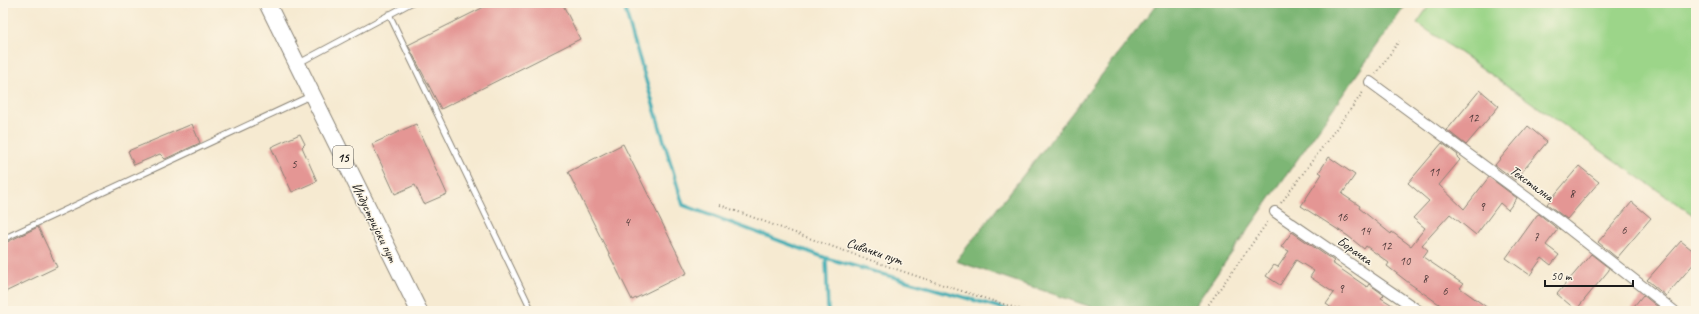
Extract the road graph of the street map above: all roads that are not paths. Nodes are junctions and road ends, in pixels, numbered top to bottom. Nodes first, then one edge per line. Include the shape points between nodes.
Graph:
1 (267, 3) edge
2 (411, 3) edge
3 (389, 14) junction
4 (297, 64) junction
5 (1370, 82) road end
6 (312, 95) junction
7 (1275, 212) road end
8 (3, 239) edge
9 (419, 311) edge
10 (532, 311) edge
11 (1419, 311) edge
12 (1674, 311) edge

1 - 4 main road, Индустријски пут / 15
2 - 3 lane
3 - 4 lane
3 - 10 lane
4 - 6 main road, Индустријски пут / 15
5 - 12 street, Текстилна via 1559,221
6 - 8 lane
6 - 9 main road, Индустријски пут / 15
7 - 11 street, Борачка

